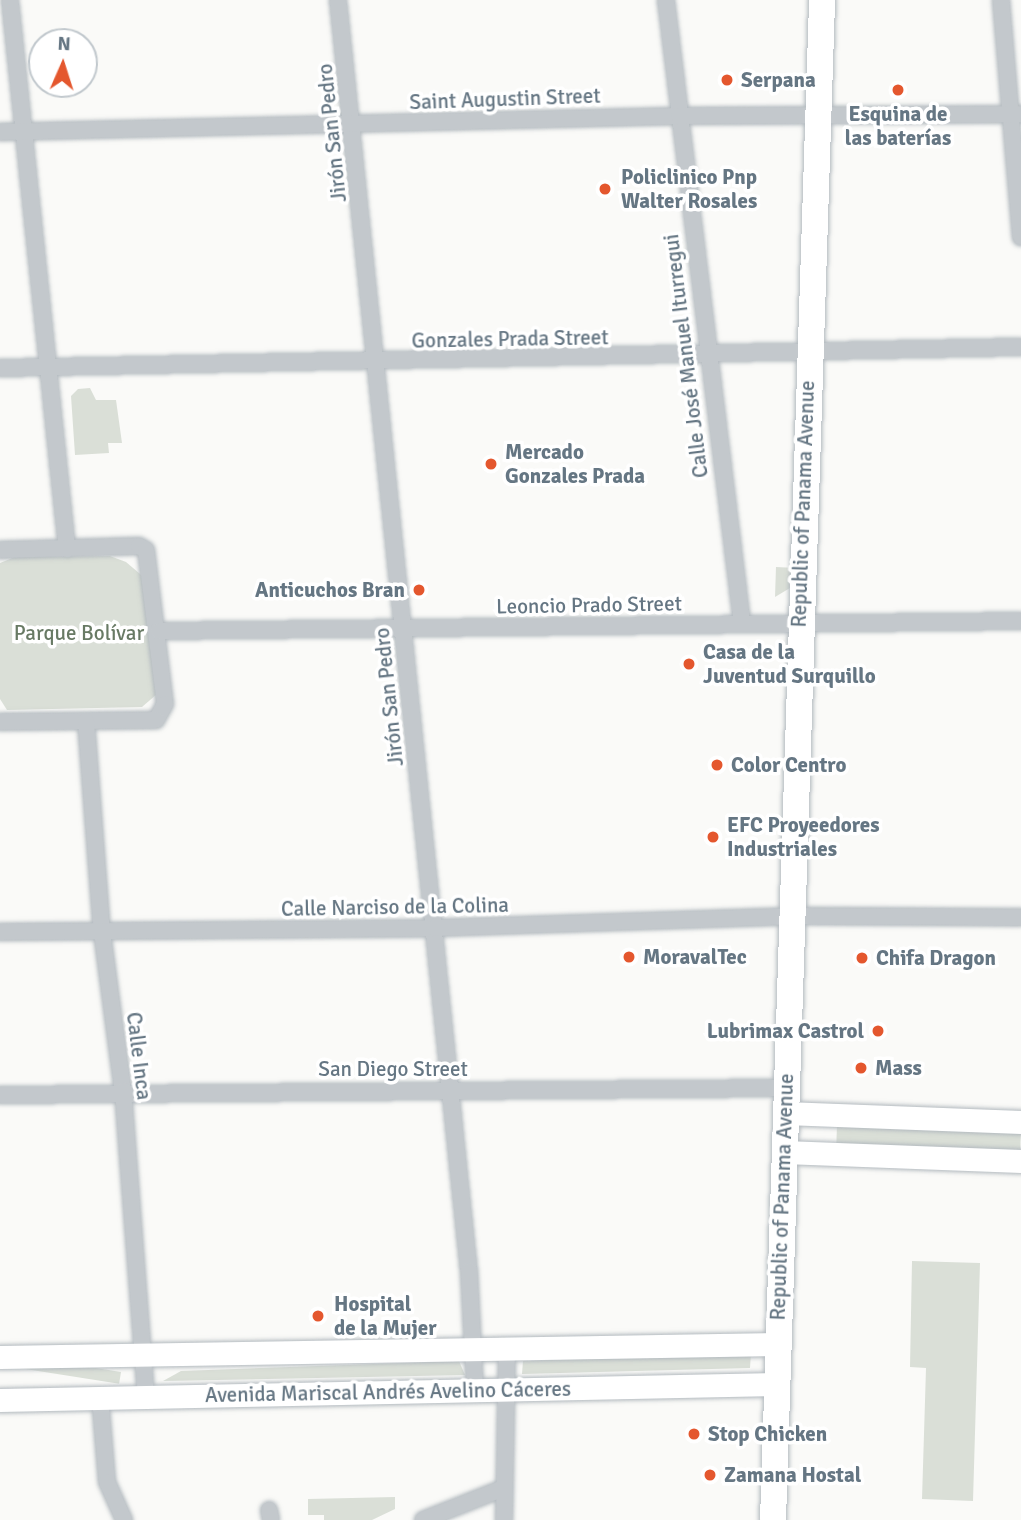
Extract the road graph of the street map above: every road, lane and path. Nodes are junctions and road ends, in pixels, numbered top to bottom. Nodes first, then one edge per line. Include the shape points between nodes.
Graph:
1 (10, 0) edge
2 (338, 0) edge
3 (666, 0) edge
4 (822, 0) edge
5 (1001, 0) edge
6 (817, 114) junction
7 (1016, 114) edge
8 (679, 116) junction
9 (353, 124) junction
10 (24, 131) junction
11 (0, 132) edge
12 (1021, 237) edge
13 (1021, 347) edge
14 (808, 353) junction
15 (705, 354) junction
16 (376, 362) junction
17 (46, 367) junction
18 (0, 368) edge
19 (68, 549) junction
20 (0, 550) edge
21 (1021, 621) edge
22 (741, 622) junction
23 (799, 622) junction
24 (159, 631) junction
25 (404, 631) junction
26 (86, 721) junction
27 (0, 722) edge
28 (792, 916) junction
29 (1021, 917) edge
30 (434, 928) junction
31 (0, 932) edge
32 (102, 932) junction
33 (451, 1090) junction
34 (123, 1091) junction
35 (0, 1095) edge
36 (785, 1101) junction
37 (1021, 1122) edge
38 (784, 1152) junction
39 (1021, 1161) edge
40 (778, 1344) junction
41 (507, 1350) junction
42 (473, 1351) junction
43 (144, 1356) junction
44 (0, 1357) edge
45 (777, 1384) junction
46 (475, 1390) junction
47 (508, 1390) junction
48 (100, 1397) junction
49 (146, 1397) junction
50 (0, 1400) edge
51 (504, 1488) junction
52 (475, 1499) junction
53 (504, 1514) edge
54 (124, 1520) edge
55 (423, 1520) edge
56 (773, 1520) edge

1 - 10 street
2 - 9 street, Jirón San Pedro
3 - 8 street, Calle José Manuel Iturregui
4 - 6 main road, Republic of Panama Avenue
5 - 7 street
6 - 7 street, Saint Augustin Street
6 - 8 street, Saint Augustin Street
6 - 14 main road, Republic of Panama Avenue
7 - 12 street
8 - 9 street, Saint Augustin Street
8 - 15 street, Calle José Manuel Iturregui
9 - 10 street, Saint Augustin Street
9 - 16 street, Jirón San Pedro
10 - 11 street, Saint Augustin Street
10 - 17 street
13 - 14 street, Gonzales Prada Street
14 - 15 street, Gonzales Prada Street
14 - 23 main road, Republic of Panama Avenue
15 - 16 street, Gonzales Prada Street
15 - 22 street, Calle José Manuel Iturregui
16 - 17 street, Gonzales Prada Street
16 - 25 street, Jirón San Pedro
17 - 18 street, Gonzales Prada Street
17 - 19 street
19 - 20 street
19 - 24 street via 139,546 146,550
21 - 23 street, Leoncio Prado Street
22 - 23 street, Leoncio Prado Street
22 - 25 street, Leoncio Prado Street
23 - 28 main road, Republic of Panama Avenue
24 - 25 street, Leoncio Prado Street
24 - 26 street via 162,715 156,720
25 - 30 street, Jirón San Pedro
26 - 27 street
26 - 32 street, Calle Inca
28 - 29 street, Calle Narciso de la Colina
28 - 30 street, Calle Narciso de la Colina
28 - 36 main road, Republic of Panama Avenue
30 - 32 street, Calle Narciso de la Colina
30 - 33 street, Jirón San Pedro
31 - 32 street, Calle Narciso de la Colina
32 - 34 street, Calle Inca
33 - 34 street, San Diego Street
33 - 36 street, San Diego Street
33 - 42 street, Jirón San Pedro
34 - 35 street, San Diego Street
34 - 43 street, Calle Inca
36 - 37 street
36 - 38 main road, Republic of Panama Avenue
38 - 39 street
38 - 40 main road, Republic of Panama Avenue
40 - 41 street, Avenida Mariscal Andrés Avelino Cáceres
40 - 45 main road, Republic of Panama Avenue
41 - 42 street, Avenida Mariscal Andrés Avelino Cáceres
41 - 47 street
42 - 43 street, Avenida Mariscal Andrés Avelino Cáceres
42 - 46 street, Jirón San Pedro
43 - 44 street, Avenida Mariscal Andrés Avelino Cáceres
43 - 49 street, Calle Inca
45 - 47 street, Avenida Mariscal Andrés Avelino Cáceres
45 - 56 main road, Republic of Panama Avenue
46 - 47 street, Avenida Mariscal Andrés Avelino Cáceres
46 - 49 street, Avenida Mariscal Andrés Avelino Cáceres
47 - 51 street
48 - 49 street, Avenida Mariscal Andrés Avelino Cáceres
48 - 50 street, Avenida Mariscal Andrés Avelino Cáceres
48 - 54 street via 107,1482
51 - 52 street
51 - 53 street
52 - 53 street
52 - 55 street

